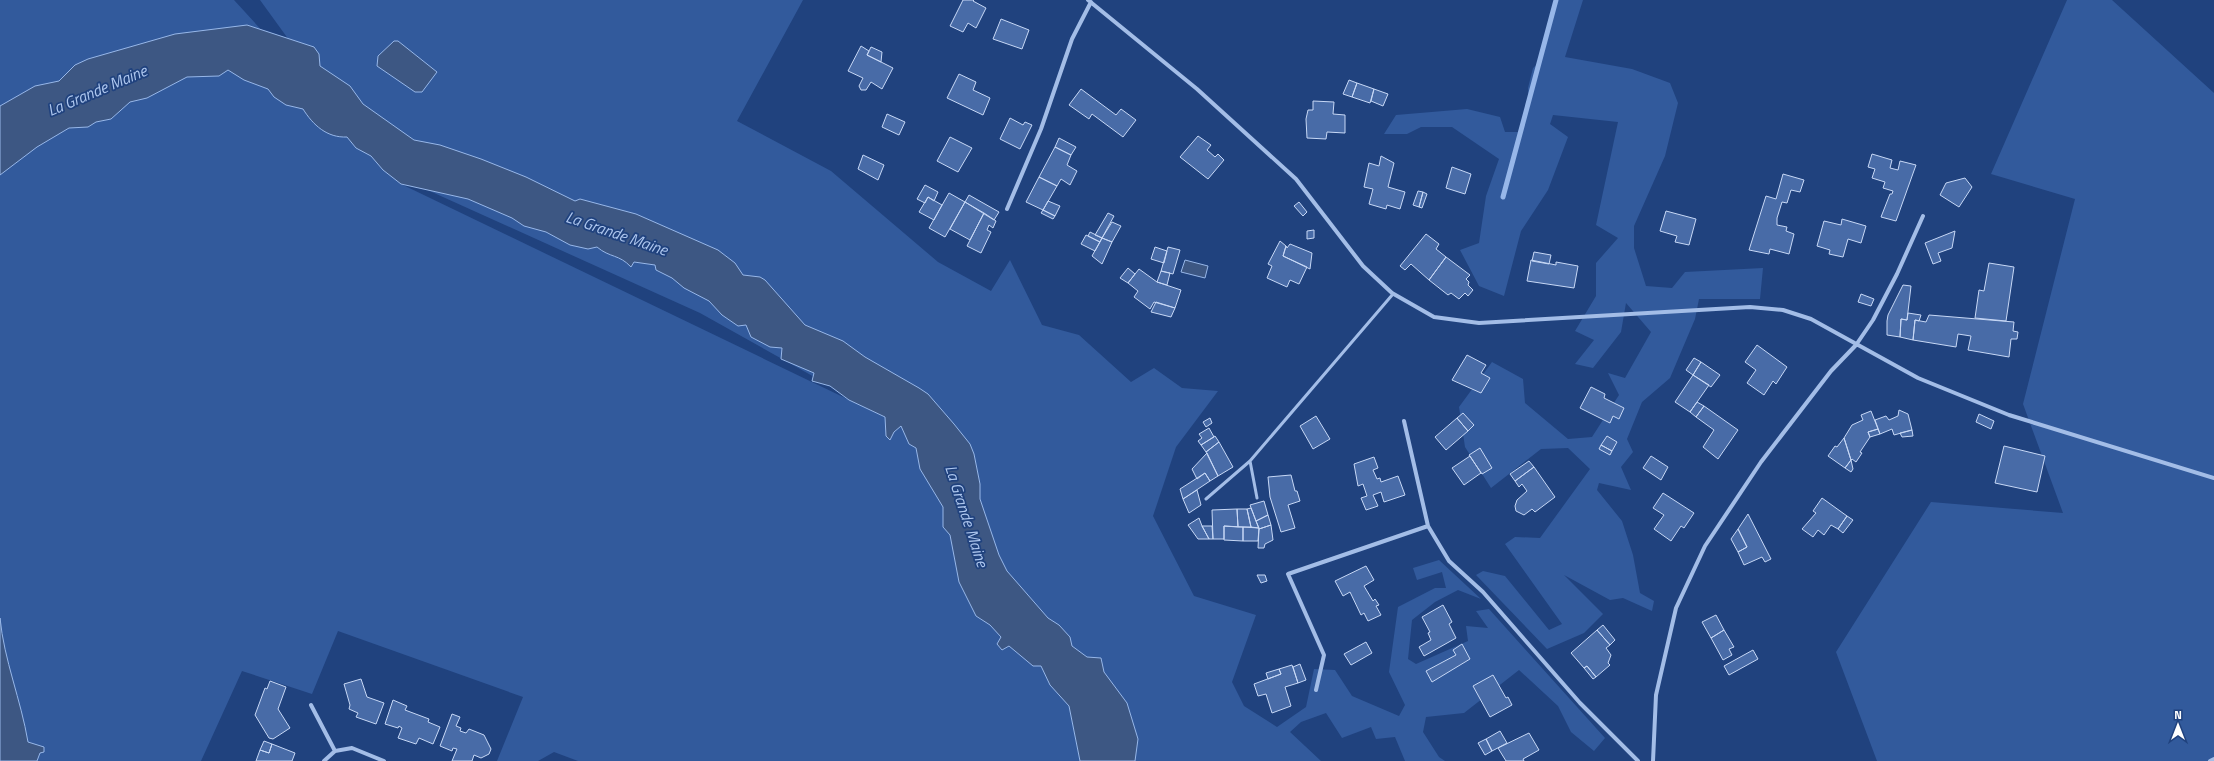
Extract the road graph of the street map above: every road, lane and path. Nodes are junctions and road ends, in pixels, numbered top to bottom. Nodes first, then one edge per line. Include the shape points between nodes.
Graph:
1 (1090, 1) edge
2 (1007, 209) dead end
3 (1923, 216) dead end
4 (1392, 294) junction
5 (1856, 345) junction
6 (1404, 421) dead end
7 (1250, 461) junction
8 (2214, 478) edge
9 (1258, 498) dead end
10 (1206, 499) dead end
11 (1428, 526) junction
12 (1316, 690) dead end
13 (311, 705) dead end
14 (335, 750) junction
15 (2214, 759) edge
16 (324, 761) edge
17 (384, 761) edge
18 (1638, 761) edge
19 (1653, 761) edge
20 (2210, 761) edge

1 - 2 street via 1072,39 1041,129
1 - 4 street via 1197,89 1296,179 1364,266
3 - 5 street via 1897,274 1873,320
4 - 5 street via 1434,317 1479,323 1756,307 1783,310 1811,319
4 - 7 lane
5 - 8 street via 1918,378 2009,415
5 - 19 street via 1831,371 1761,462 1705,546 1676,608 1656,695
6 - 11 street
7 - 9 lane
7 - 10 lane
11 - 12 street via 1288,574 1324,656
11 - 18 street via 1448,561 1483,592 1580,703
13 - 14 street
14 - 16 street
14 - 17 street via 352,748
15 - 20 street

